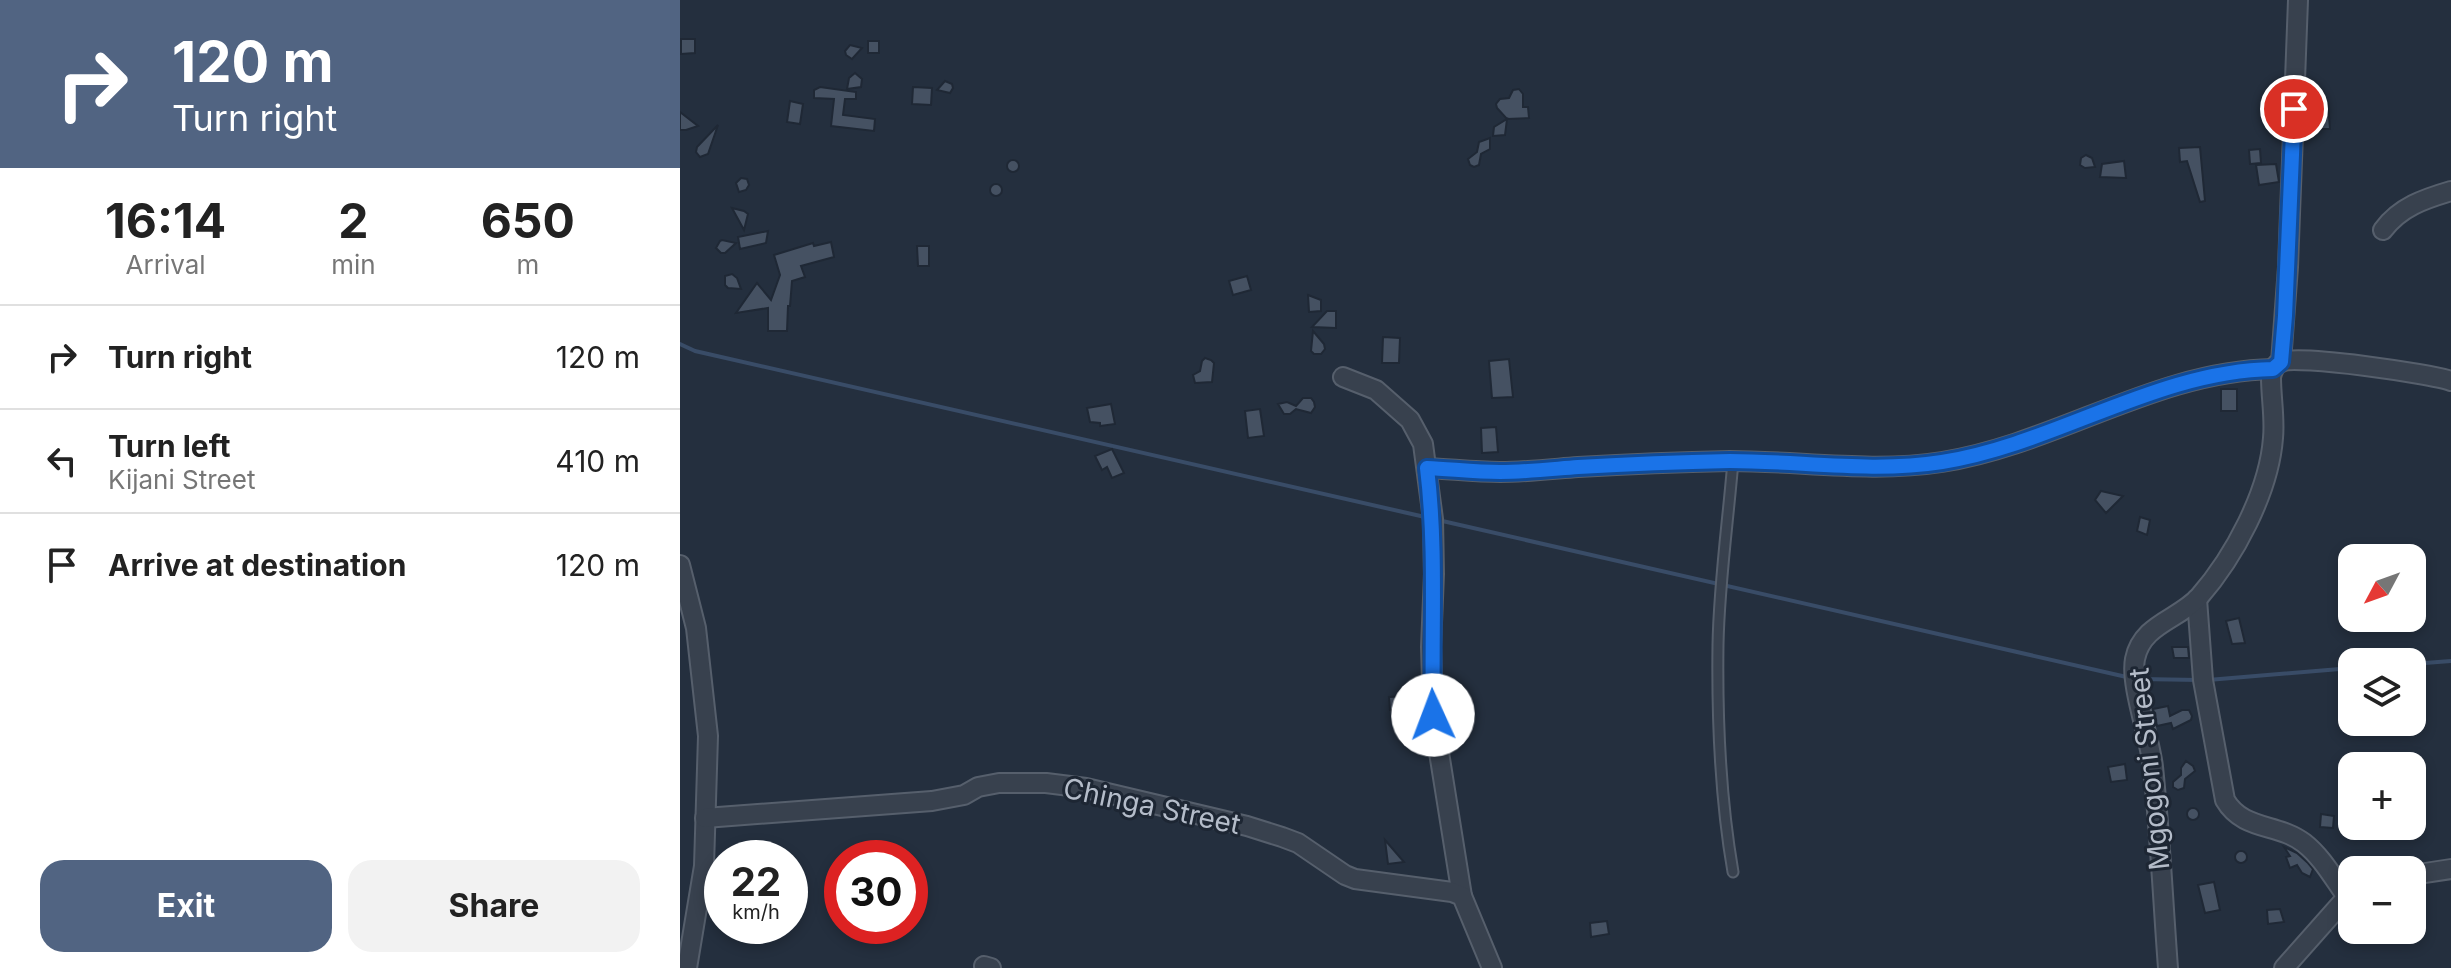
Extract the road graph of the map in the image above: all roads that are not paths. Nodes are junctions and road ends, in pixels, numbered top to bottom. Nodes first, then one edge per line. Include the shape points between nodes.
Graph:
1 (2298, 0) edge
2 (2451, 191) edge
3 (2383, 230) dead end
4 (2277, 366) junction
5 (1343, 377) dead end
6 (2451, 381) edge
7 (1733, 461) junction
8 (1427, 468) junction
9 (680, 565) edge
10 (2197, 599) junction
11 (705, 818) junction
12 (2451, 869) edge
13 (1733, 872) dead end
14 (2426, 873) edge
15 (2338, 881) edge
16 (1462, 896) junction
17 (2338, 909) edge
18 (687, 968) edge
19 (1492, 968) edge
20 (2168, 968) edge
21 (2284, 968) edge

1 - 4 street, Mgogoni Street via 2288,267
2 - 3 street via 2403,210
4 - 6 street via 2296,360
4 - 7 street via 2196,379 2031,439 1943,462 1895,467
4 - 10 street, Mgogoni Street via 2267,475 2231,552
5 - 8 street via 1376,390 1410,420 1423,444
7 - 8 street via 1501,472
7 - 13 lane via 1718,643 1721,785
8 - 16 street via 1433,519 1433,715
9 - 11 street via 696,628 706,712
10 - 15 street via 2203,680 2225,800 2243,820 2303,843
10 - 20 street, Mgogoni Street via 2150,631 2135,659 2153,765
11 - 16 street, Chinga Street via 932,801 999,783 1046,783 1247,826 1298,843 1355,879
11 - 18 street via 704,866
12 - 14 street
16 - 19 street
17 - 21 street

